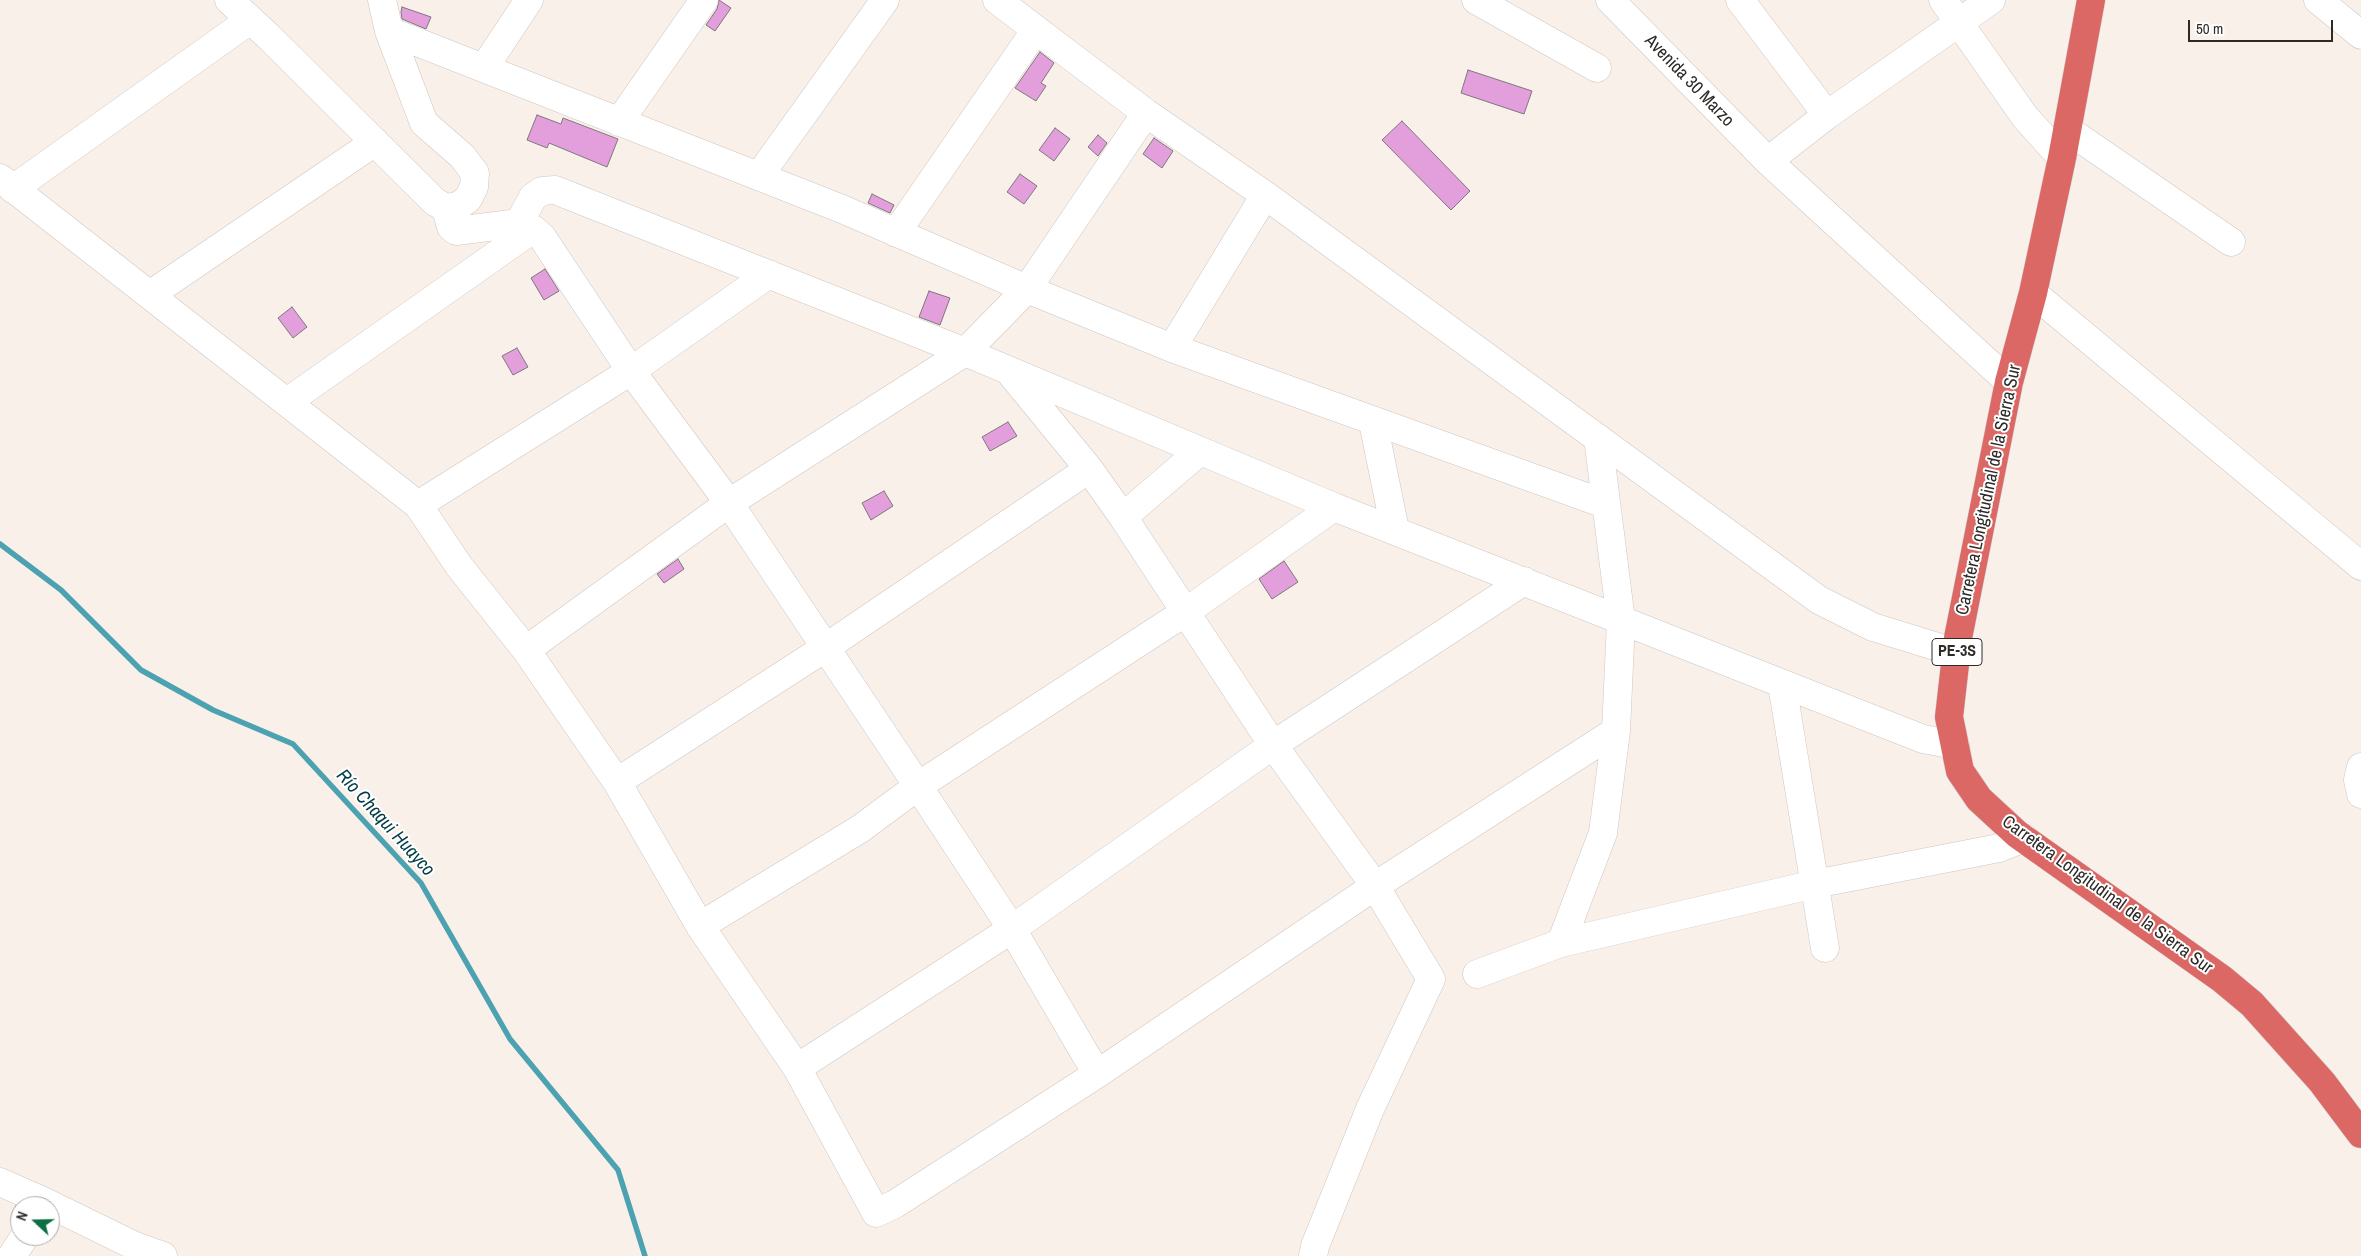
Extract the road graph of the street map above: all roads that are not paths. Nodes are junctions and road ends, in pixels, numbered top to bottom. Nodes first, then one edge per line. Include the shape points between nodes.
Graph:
1 (229, 0) edge
2 (382, 0) edge
3 (529, 0) edge
4 (704, 0) edge
5 (885, 0) edge
6 (997, 0) edge
7 (1476, 0) edge
8 (1610, 0) edge
9 (1740, 0) edge
10 (1943, 0) edge
11 (1991, 0) edge
12 (2091, 0) edge
13 (2318, 0) edge
14 (250, 20) junction
15 (1958, 22) junction
16 (389, 31) junction
17 (1035, 31) junction
18 (2361, 35) edge
19 (484, 68) junction
20 (1597, 68) dead end
21 (1146, 113) junction
22 (1827, 115) junction
23 (619, 122) junction
24 (2068, 130) junction
25 (374, 142) junction
26 (2062, 158) junction
27 (1768, 161) junction
28 (759, 176) junction
29 (6, 183) edge
30 (1265, 195) junction
31 (452, 207) junction
32 (526, 226) junction
33 (896, 233) junction
34 (2231, 242) dead end
35 (769, 274) junction
36 (1027, 289) junction
37 (2033, 293) junction
38 (151, 294) junction
39 (1172, 348) junction
40 (965, 352) junction
41 (631, 371) junction
42 (1010, 372) junction
43 (2009, 382) junction
44 (287, 402) junction
45 (1373, 422) junction
46 (1598, 438) junction
47 (1200, 451) junction
48 (1089, 469) junction
49 (729, 503) junction
50 (1605, 504) junction
51 (418, 505) junction
52 (1334, 507) junction
53 (1123, 517) junction
54 (1395, 530) junction
55 (2361, 566) edge
56 (1524, 581) junction
57 (1187, 611) junction
58 (1621, 620) junction
59 (825, 648) junction
60 (526, 650) junction
61 (1957, 653) junction
62 (1782, 684) junction
63 (1616, 731) junction
64 (1272, 745) junction
65 (1955, 745) junction
66 (2361, 767) edge
67 (618, 782) junction
68 (918, 786) junction
69 (2361, 794) edge
70 (2024, 838) junction
71 (1815, 884) junction
72 (1375, 886) junction
73 (700, 926) junction
74 (1012, 929) junction
75 (1561, 943) junction
76 (1825, 948) dead end
77 (1477, 974) dead end
78 (797, 1068) junction
79 (1097, 1074) junction
80 (2361, 1134) edge
81 (0, 1182) edge
82 (28, 1196) edge
83 (60, 1211) edge
84 (163, 1256) edge
85 (1313, 1256) edge

1 - 14 street
2 - 16 street
3 - 19 street
4 - 23 street
5 - 28 street
6 - 17 street
7 - 20 street
8 - 27 street, Avenida 30 Marzo
9 - 22 street
10 - 15 street
11 - 15 street
12 - 24 highway, Carretera Longitudinal de la Sierra Sur / PE-3S
13 - 18 street
14 - 25 street
14 - 29 street
15 - 22 street
15 - 26 street via 2025,117
16 - 19 street
16 - 31 street via 424,123 462,156 475,173 474,187 468,199
17 - 21 street
17 - 33 street
19 - 23 street
21 - 30 street
21 - 36 street
22 - 27 street
23 - 28 street
24 - 26 highway, Carretera Longitudinal de la Sierra Sur / PE-3S
24 - 34 street
25 - 31 street via 435,202
25 - 38 street
26 - 37 highway, Carretera Longitudinal de la Sierra Sur / PE-3S
27 - 43 street, Avenida 30 Marzo
28 - 33 street
29 - 38 street
30 - 39 street
30 - 46 street
31 - 32 street via 451,227 456,231
32 - 35 street via 533,197 542,191 555,190
32 - 41 street via 542,238
32 - 44 street
33 - 36 street
35 - 40 street
35 - 41 street
36 - 39 street
36 - 40 street
37 - 43 highway, Carretera Longitudinal de la Sierra Sur / PE-3S
37 - 55 street
38 - 44 street
39 - 45 street
40 - 42 street
40 - 49 street
41 - 49 street
41 - 51 street
42 - 47 street
42 - 48 street
43 - 61 highway, Carretera Longitudinal de la Sierra Sur / PE-3S
44 - 51 street
45 - 50 street
45 - 54 street
46 - 50 street
46 - 61 street via 1819,600 1873,627
47 - 52 street
47 - 53 street
48 - 53 street
48 - 59 street
49 - 59 street
49 - 60 street
50 - 58 street
51 - 60 street via 459,566
52 - 54 street
52 - 57 street
53 - 57 street
54 - 56 street
56 - 58 street
56 - 64 street
57 - 64 street
57 - 68 street
58 - 62 street
58 - 63 street
59 - 67 street
59 - 68 street
60 - 67 street
61 - 65 highway, Carretera Longitudinal de la Sierra Sur / PE-3S via 1949,717
62 - 65 street via 1923,740
62 - 71 street
63 - 72 street
63 - 75 street via 1603,833
64 - 72 street
64 - 74 street
65 - 70 highway, Carretera Longitudinal de la Sierra Sur / PE-3S via 1960,771 1979,799
66 - 69 street via 2358,780
67 - 73 street
68 - 73 street via 860,829
68 - 74 street
70 - 71 street via 1999,848
70 - 80 highway, Carretera Longitudinal de la Sierra Sur / PE-3S via 2222,979 2252,1004 2322,1082
71 - 75 street
71 - 76 street
72 - 79 street
72 - 85 street via 1431,979 1370,1110
73 - 78 street
74 - 78 street
74 - 79 street
75 - 77 street
78 - 79 street via 876,1214
81 - 82 street
83 - 84 street

